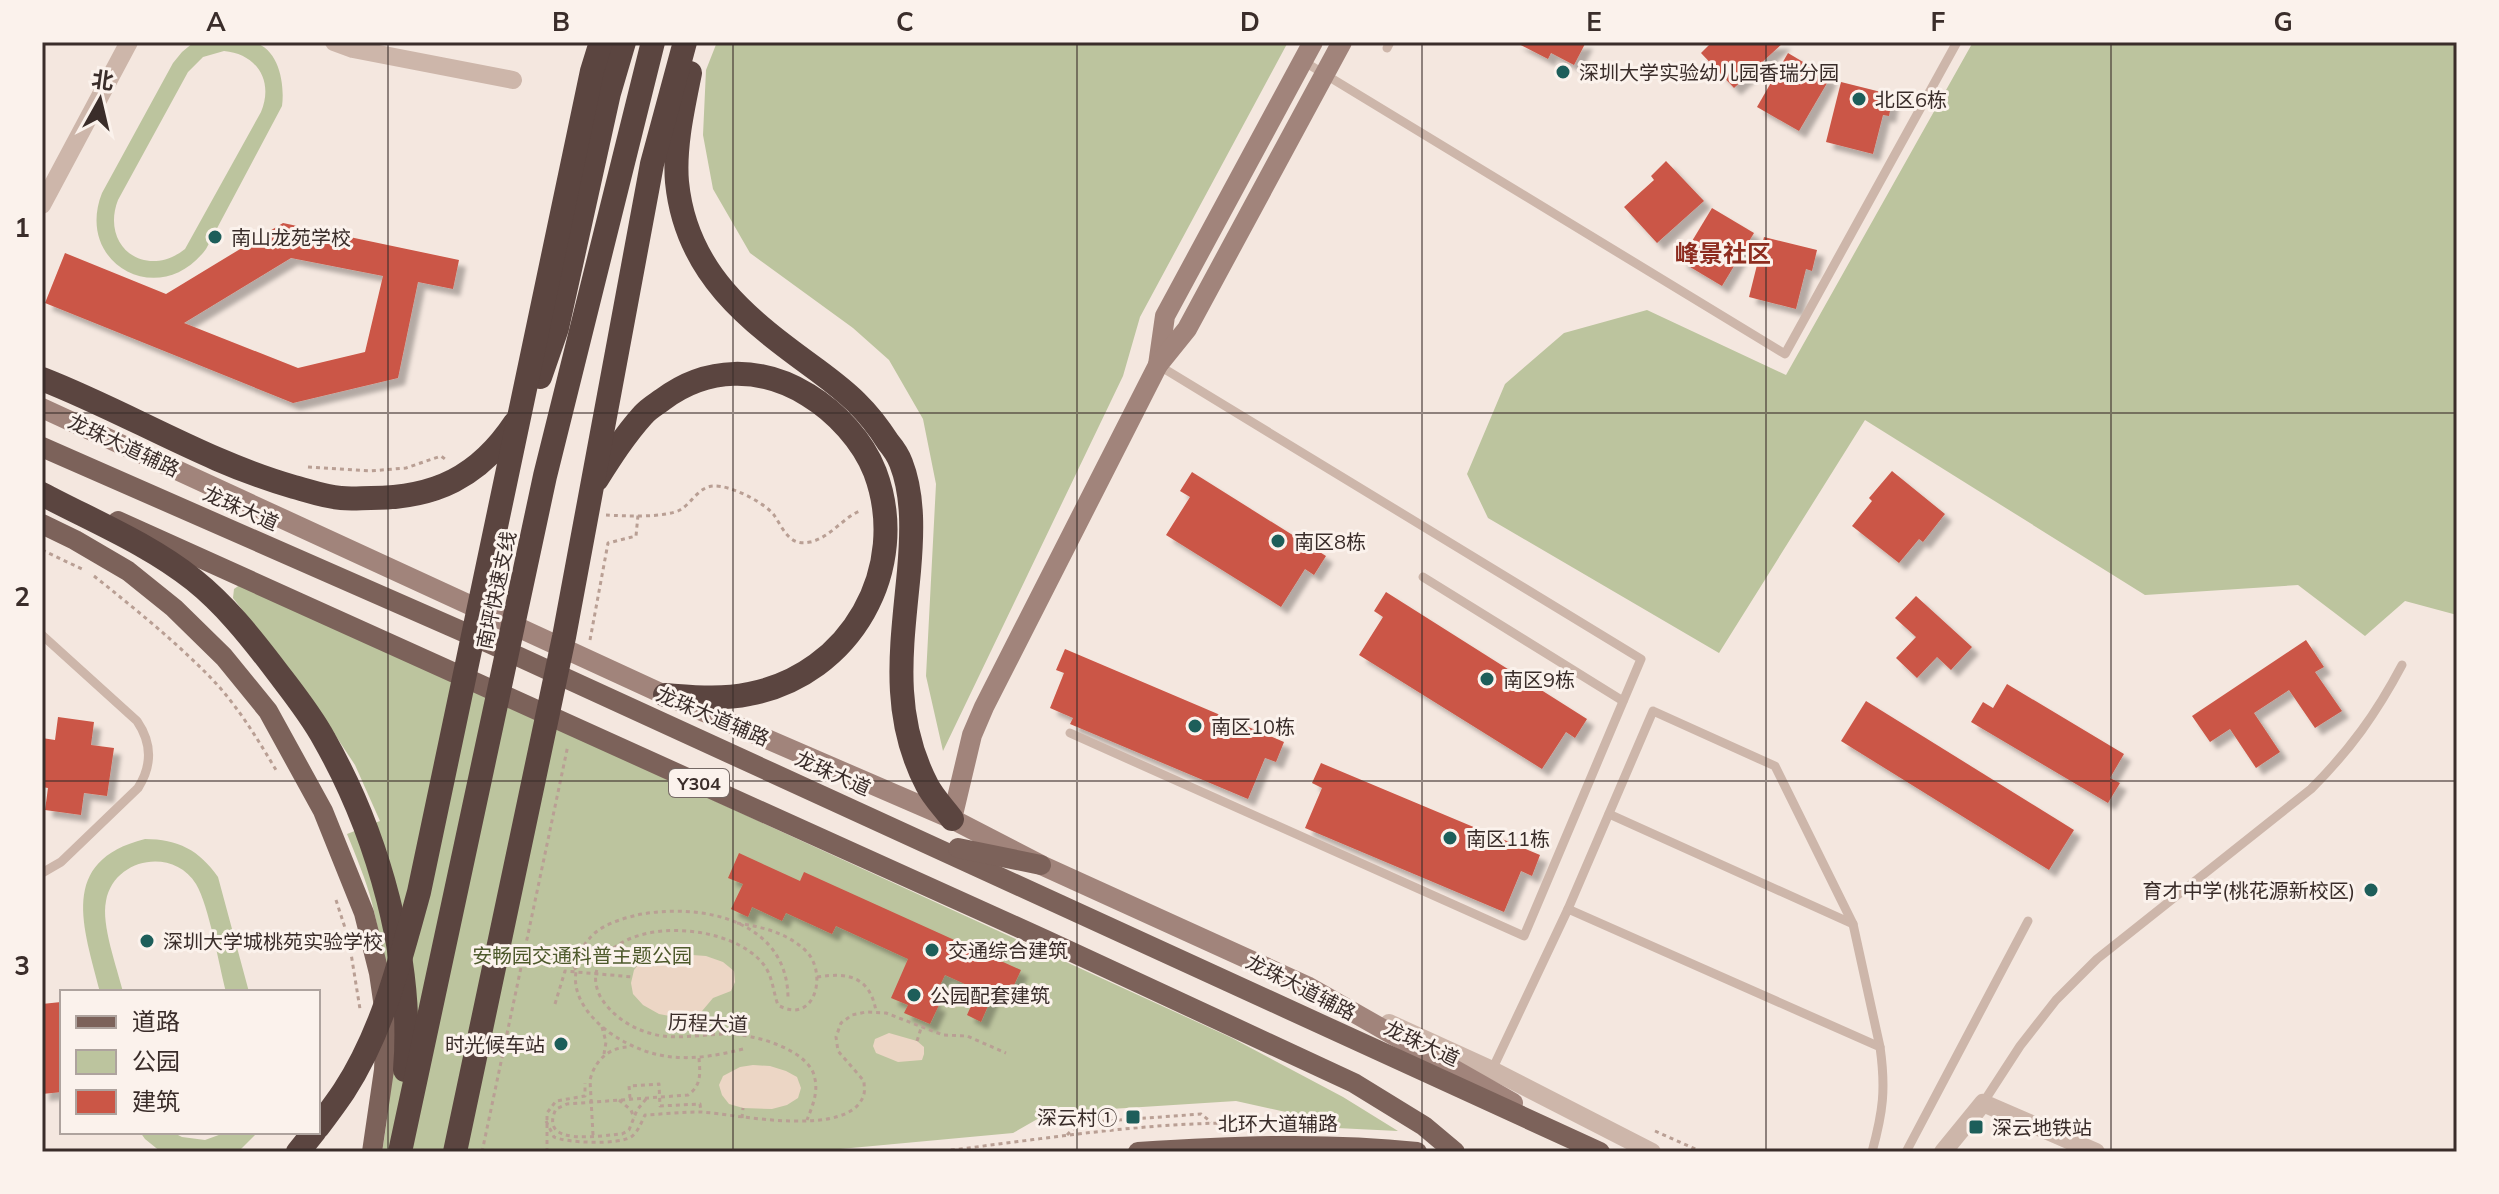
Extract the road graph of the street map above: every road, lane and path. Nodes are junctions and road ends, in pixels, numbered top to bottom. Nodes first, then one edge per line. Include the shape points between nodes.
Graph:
1 (129, 42) edge
2 (334, 42) edge
3 (601, 42) edge
4 (624, 42) edge
5 (653, 42) edge
6 (685, 42) edge
7 (696, 42) edge
8 (1313, 42) edge
9 (1342, 42) edge
10 (1957, 42) edge
11 (1303, 61) junction
12 (1324, 75) junction
13 (513, 80) dead end
14 (42, 205) edge
15 (1158, 365) junction
16 (42, 379) edge
17 (42, 408) edge
18 (42, 447) edge
19 (301, 466) dead end
20 (453, 466) dead end
21 (42, 487) edge
22 (592, 488) junction
23 (42, 494) edge
24 (870, 509) dead end
25 (599, 514) dead end
26 (638, 515) junction
27 (42, 524) edge
28 (42, 550) edge
29 (1423, 577) dead end
30 (599, 597) dead end
31 (42, 635) edge
32 (2402, 665) dead end
33 (665, 695) junction
34 (1623, 701) junction
35 (1070, 733) dead end
36 (564, 768) dead end
37 (278, 773) dead end
38 (1609, 814) junction
39 (952, 819) junction
40 (923, 841) junction
41 (1041, 865) junction
42 (42, 873) edge
43 (334, 895) dead end
44 (1568, 909) junction
45 (2028, 921) dead end
46 (737, 923) junction
47 (1853, 924) junction
48 (525, 946) junction
49 (583, 947) junction
50 (564, 954) junction
51 (576, 971) junction
52 (596, 973) junction
53 (633, 977) dead end
54 (817, 977) junction
55 (1307, 986) junction
56 (788, 1000) dead end
57 (555, 1004) dead end
58 (876, 1011) junction
59 (361, 1015) dead end
60 (922, 1025) junction
61 (602, 1027) junction
62 (917, 1041) dead end
63 (633, 1047) junction
64 (1880, 1047) junction
65 (743, 1049) dead end
66 (1006, 1053) dead end
67 (603, 1057) junction
68 (699, 1058) junction
69 (1492, 1070) junction
70 (585, 1083) dead end
71 (630, 1099) junction
72 (646, 1099) junction
73 (619, 1100) junction
74 (591, 1102) junction
75 (1983, 1103) junction
76 (743, 1108) dead end
77 (701, 1112) junction
78 (634, 1118) junction
79 (742, 1118) junction
80 (807, 1120) junction
81 (546, 1121) junction
82 (1212, 1123) junction
83 (1245, 1123) dead end
84 (320, 1124) edge
85 (312, 1134) edge
86 (593, 1135) junction
87 (1067, 1135) junction
88 (1595, 1150) edge
89 (298, 1152) edge
90 (372, 1152) edge
91 (399, 1152) edge
92 (455, 1152) edge
93 (482, 1152) edge
94 (547, 1152) edge
95 (935, 1152) edge
96 (1138, 1152) edge
97 (1417, 1152) edge
98 (1455, 1152) edge
99 (1652, 1152) edge
100 (1872, 1152) edge
101 (1906, 1152) edge
102 (1943, 1152) edge
103 (2096, 1152) edge

1 - 14 street
2 - 13 street
3 - 84 highway via 419,892 374,1034
4 - 16 highway via 545,367 501,444 473,471 435,490 341,498 258,477
5 - 91 highway, 南坪快速支线 via 545,476
6 - 22 highway via 652,164
7 - 39 highway via 677,181 693,245 746,316 871,415 901,462 911,504 899,674 903,713 927,786
8 - 11 main road
9 - 12 main road
10 - 12 lane via 1785,354
11 - 12 lane
11 - 15 main road via 1165,316
12 - 15 main road via 1187,329
15 - 34 lane via 1641,659
15 - 39 main road via 978,721
17 - 33 main road, 龙珠大道辅路
18 - 40 main road, 龙珠大道
19 - 20 path via 370,471 406,468 441,456
21 - 98 main road, Y304 via 1354,1083
22 - 33 highway via 645,412 694,380 728,372 791,384 817,401 851,432 874,469 887,533 884,564 872,598 839,647 787,682 751,694 713,699
22 - 92 highway
23 - 91 highway via 162,556 197,582 228,612 324,738 369,837 403,973 407,1049
24 - 26 path via 852,513 810,542 787,537 762,504 721,486 704,488 676,512
25 - 26 path
26 - 30 path via 636,536 608,543
27 - 90 main road via 128,571 224,657 268,711 323,811 364,913 383,997 384,1070
28 - 37 path via 91,573 161,630 213,680 255,733
29 - 34 lane
31 - 42 lane via 137,721 147,739 149,760 138,788 61,862
32 - 75 lane via 2339,761 2097,959 2056,1000
33 - 39 main road, 龙珠大道辅路
34 - 35 lane via 1524,936
36 - 48 path
38 - 44 lane
38 - 47 lane
38 - 47 lane via 1653,711 1775,766
39 - 41 main road, 龙珠大道辅路
40 - 41 main road
40 - 88 main road, 龙珠大道
41 - 55 main road, 龙珠大道辅路
43 - 59 path via 349,938
44 - 64 lane
44 - 69 lane
45 - 101 lane
46 - 49 path via 689,911 652,912 607,926
46 - 54 path via 765,927 796,942 809,954
46 - 56 path via 774,950 785,970
47 - 64 lane
48 - 50 path
48 - 93 path
49 - 50 path
49 - 51 path
50 - 51 path
51 - 52 path
51 - 57 path via 562,974
51 - 61 path via 578,997
52 - 53 path
52 - 54 path via 606,956 627,940 674,930 700,932 752,954 768,973 778,1005 789,1011 807,1005
52 - 80 path, 历程大道 via 596,989 607,1008 626,1024 668,1037 750,1037 806,1061 816,1091
54 - 58 path via 858,980 870,989
55 - 69 street
55 - 88 main road, 龙珠大道辅路
58 - 60 path
58 - 80 path via 852,1015 841,1023 836,1037 838,1051 864,1081 857,1106 845,1114
60 - 62 path
60 - 66 path
61 - 63 path
61 - 67 path
63 - 67 path via 616,1048
63 - 68 path via 653,1055
64 - 100 lane via 1885,1078
65 - 68 path
67 - 74 path via 590,1080
68 - 72 path via 695,1090
69 - 99 street
70 - 81 path via 585,1096 556,1101
71 - 72 path
71 - 73 path
71 - 77 path via 629,1086 659,1084 660,1106 700,1104
72 - 78 path
73 - 74 path
73 - 78 path
74 - 86 path
74 - 86 path via 561,1105 552,1121 564,1135
75 - 102 street
75 - 103 street
76 - 79 path
77 - 79 path
77 - 81 path via 645,1115 633,1136 624,1140 570,1142 554,1137
78 - 86 path via 622,1134
79 - 80 path
81 - 94 path
82 - 83 path
82 - 87 path
82 - 87 path via 1201,1114 1079,1123
85 - 89 highway
87 - 95 path
96 - 97 main road, 北环大道辅路 via 1375,1147

